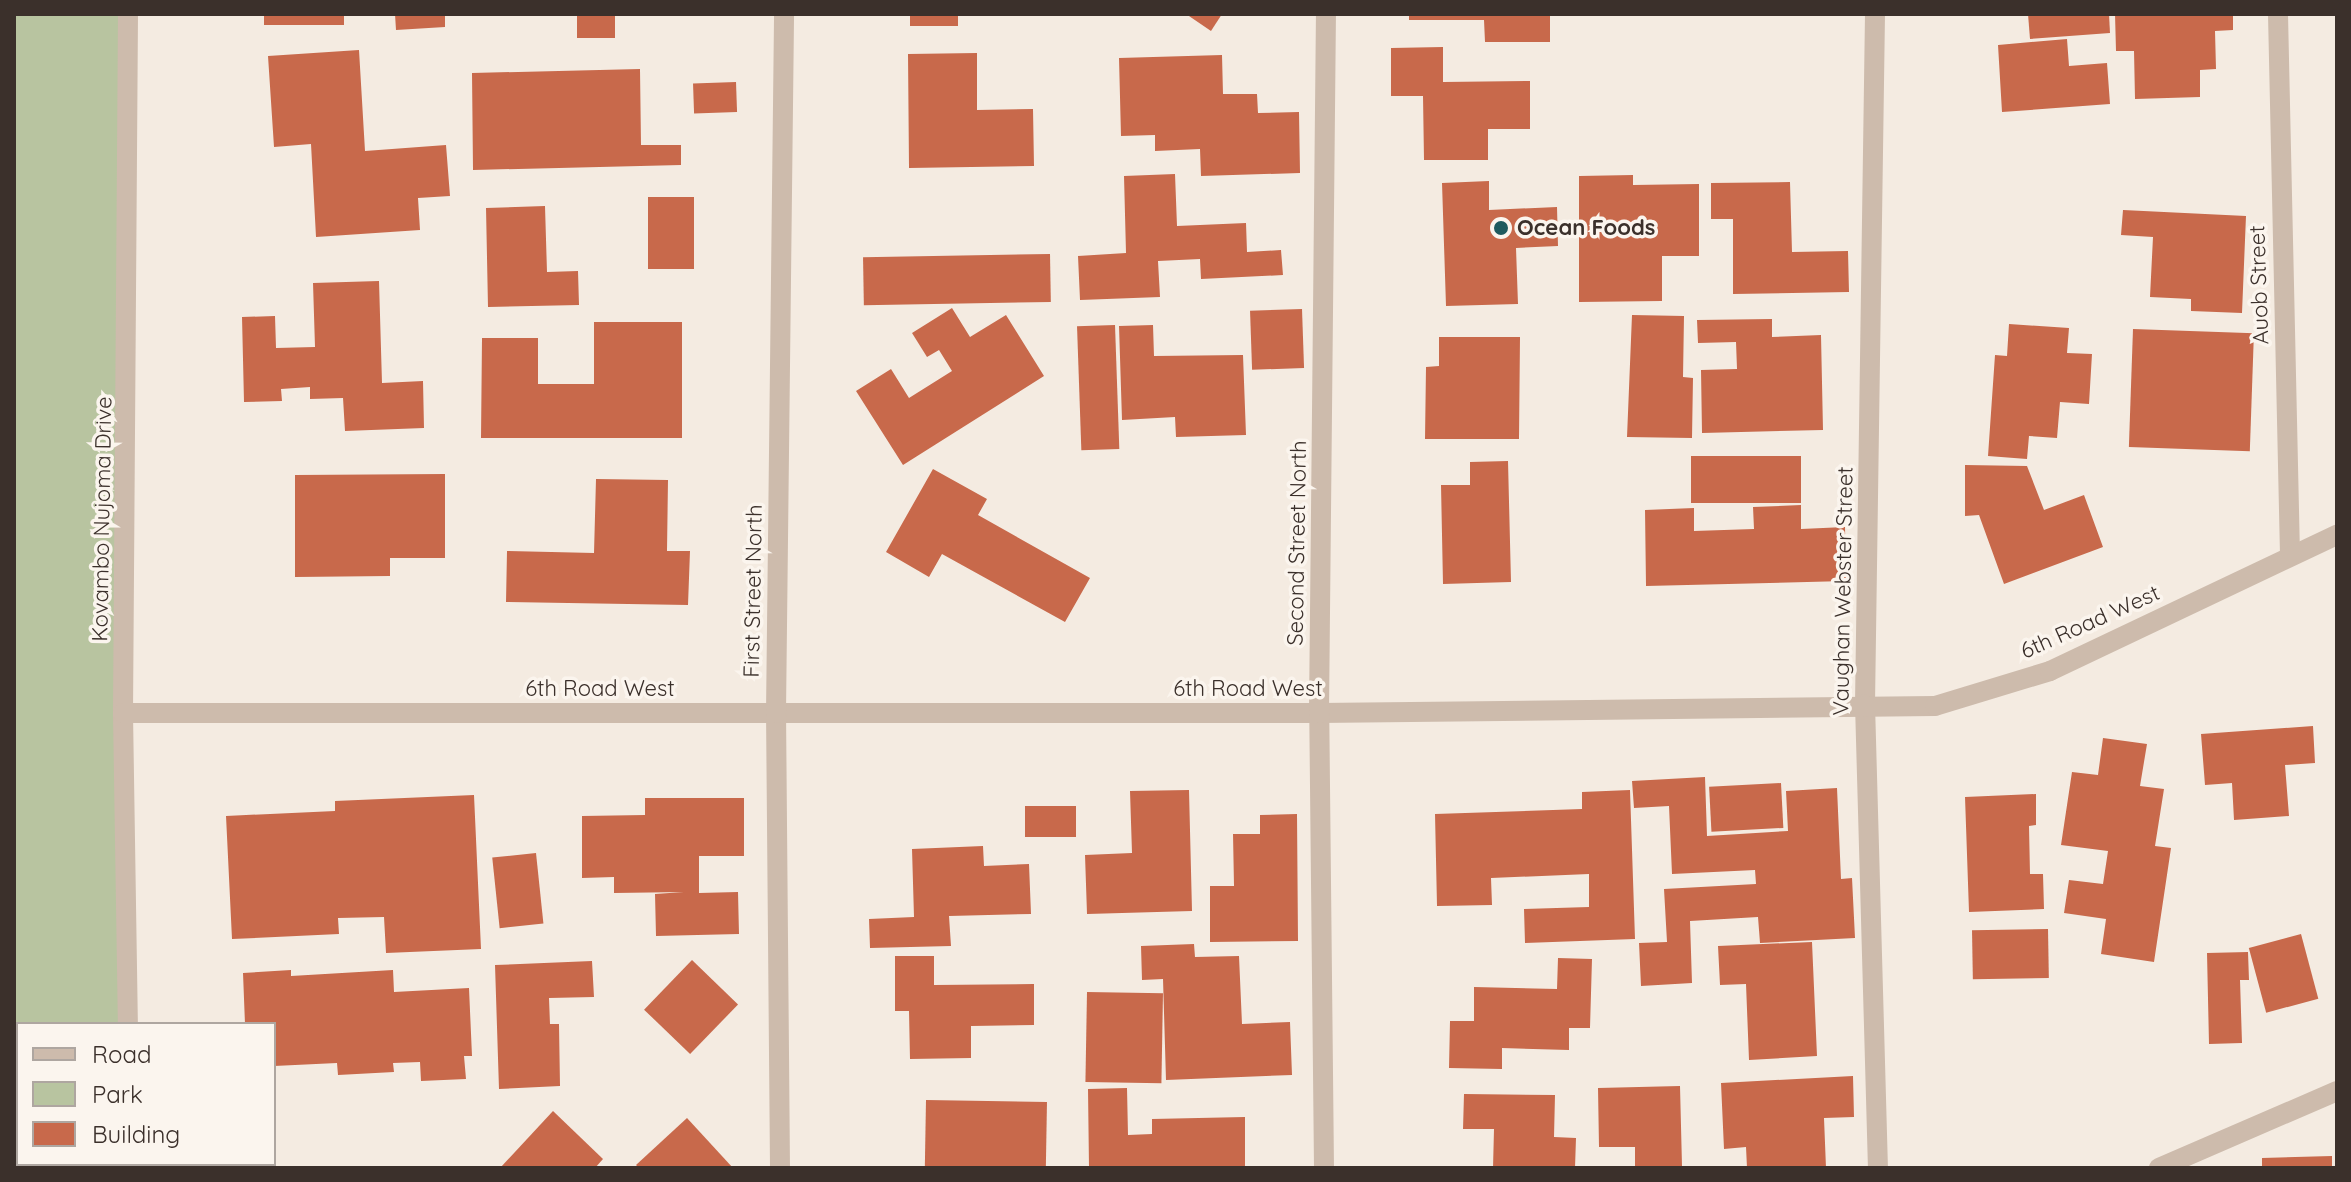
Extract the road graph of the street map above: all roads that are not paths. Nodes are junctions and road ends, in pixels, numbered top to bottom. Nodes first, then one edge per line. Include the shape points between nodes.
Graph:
1 (128, 14) edge
2 (784, 14) edge
3 (1326, 14) edge
4 (1875, 14) edge
5 (2278, 14) edge
6 (2337, 535) edge
7 (2290, 555) junction
8 (1865, 704) junction
9 (123, 713) junction
10 (776, 713) junction
11 (1319, 713) junction
12 (128, 1022) edge
13 (2337, 1091) edge
14 (780, 1168) edge
15 (1324, 1168) edge
16 (1878, 1168) edge
17 (2159, 1168) edge

1 - 9 street, Kovambo Nujoma Drive
2 - 10 street, First Street North
3 - 11 street, Second Street North
4 - 8 street, Vaughan Webster Street
5 - 7 street, Auob Street
6 - 7 street, 6th Road West
7 - 8 street, 6th Road West via 2050,671 1935,706
8 - 11 street, 6th Road West
8 - 16 street, Vaughan Webster Street
9 - 10 street, 6th Road West
9 - 12 street, Kovambo Nujoma Drive
10 - 11 street, 6th Road West
10 - 14 street, First Street North
11 - 15 street, Second Street North
13 - 17 street

